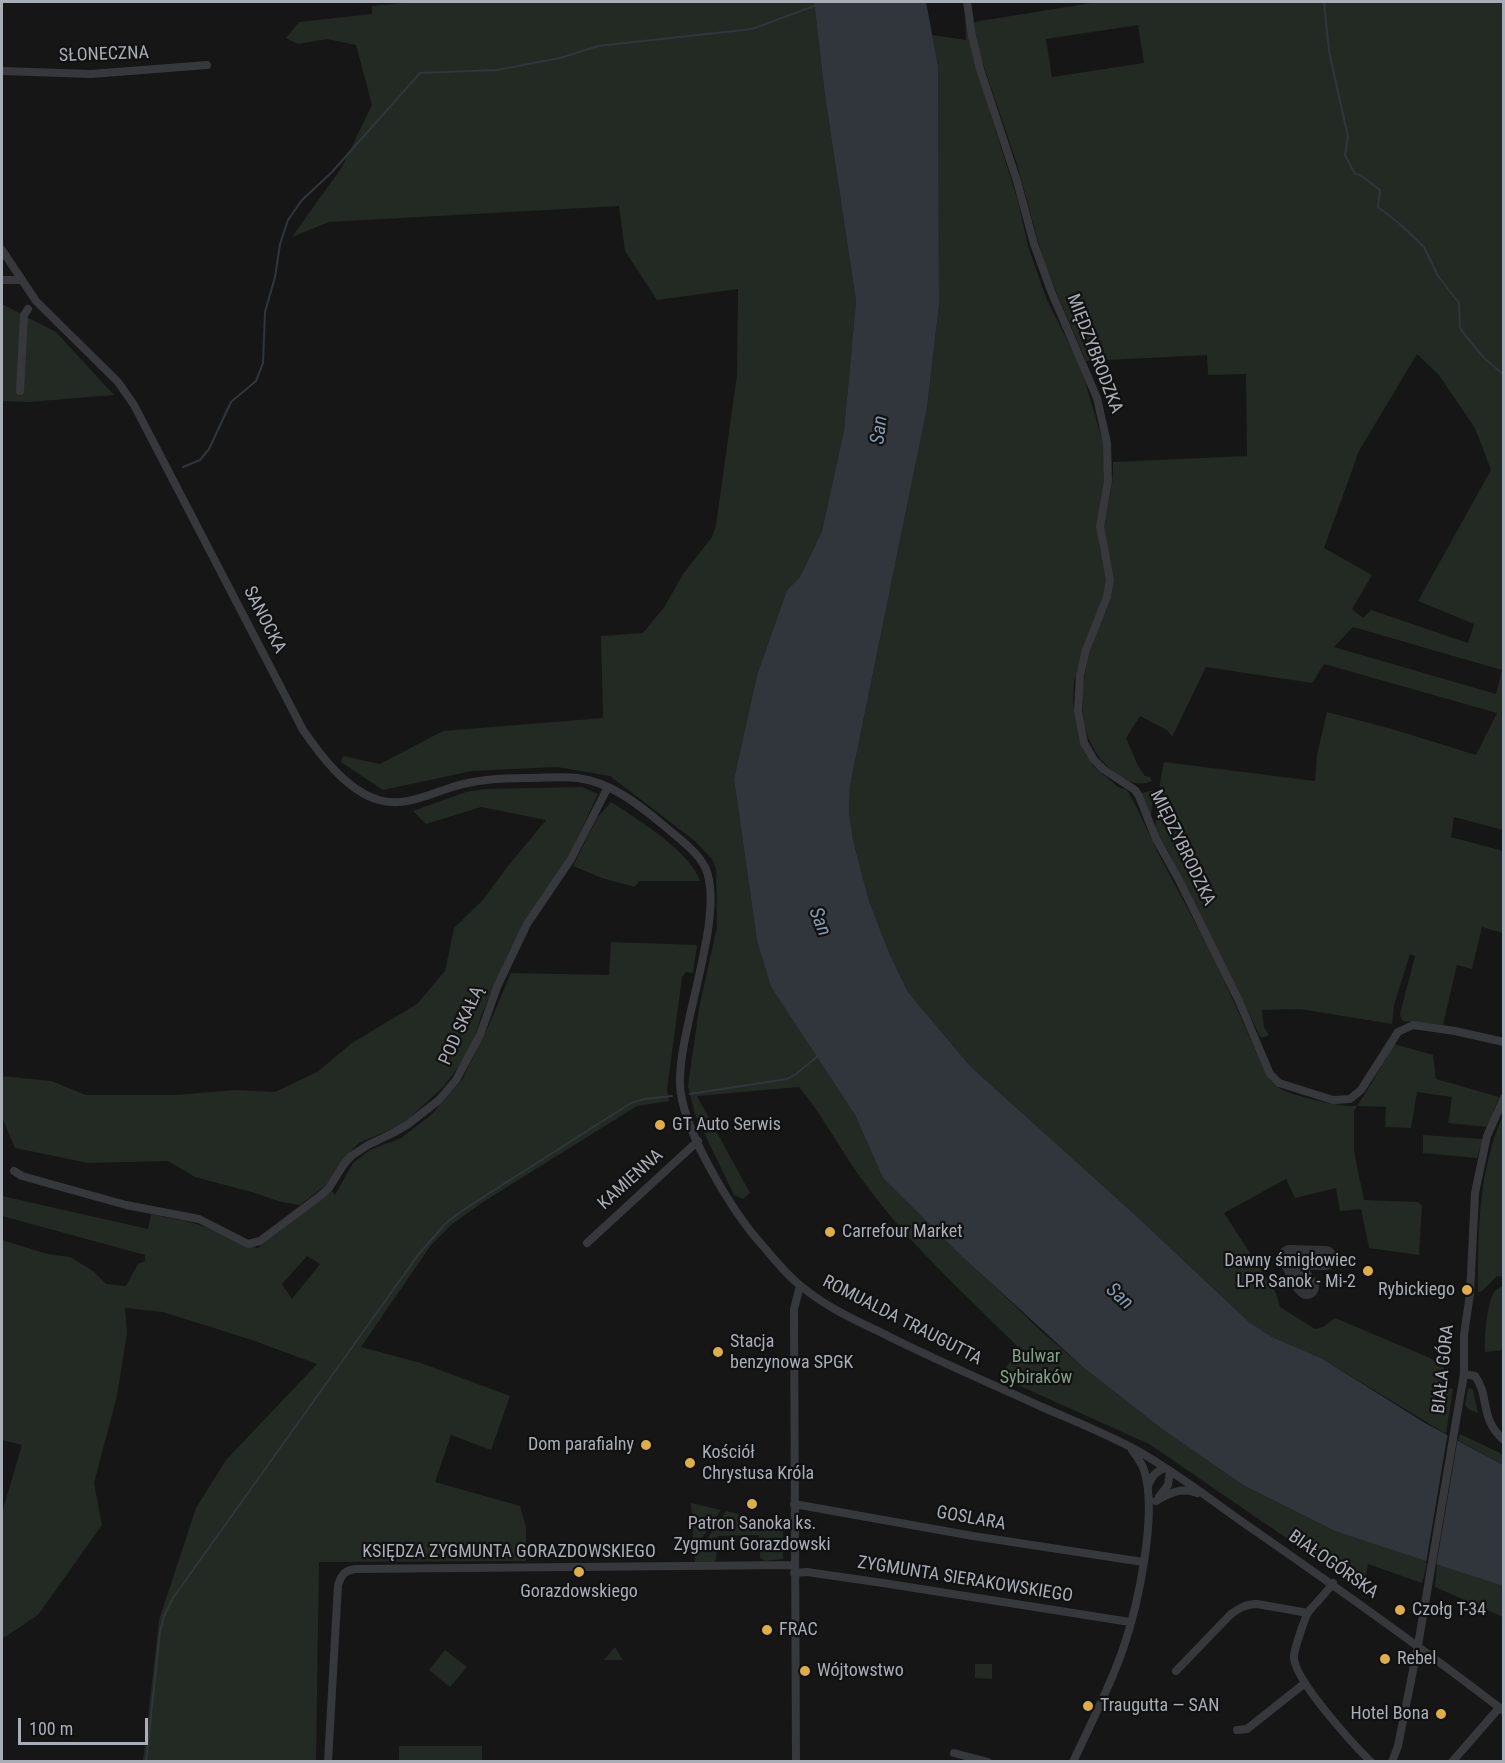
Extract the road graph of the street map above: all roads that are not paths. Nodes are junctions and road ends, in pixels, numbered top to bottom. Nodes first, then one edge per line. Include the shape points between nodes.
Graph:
1 (966, 2) edge
2 (207, 65) dead end
3 (2, 71) edge
4 (2, 250) edge
5 (2, 280) edge
6 (20, 280) junction
7 (28, 309) dead end
8 (20, 391) dead end
9 (608, 787) junction
10 (1503, 1042) edge
11 (1503, 1098) edge
12 (698, 1141) junction
13 (15, 1171) dead end
14 (587, 1243) dead end
15 (800, 1286) junction
16 (1464, 1374) junction
17 (1503, 1440) edge
18 (1131, 1447) junction
19 (1167, 1469) junction
20 (1148, 1487) junction
21 (1206, 1496) junction
22 (1156, 1501) junction
23 (794, 1504) junction
24 (1149, 1512) junction
25 (1143, 1562) junction
26 (794, 1569) junction
27 (1333, 1583) junction
28 (1308, 1612) junction
29 (1130, 1622) junction
30 (1418, 1645) junction
31 (1176, 1671) dead end
32 (1305, 1683) junction
33 (1501, 1710) edge
34 (1237, 1730) dead end
35 (954, 1753) dead end
36 (1456, 1760) edge
37 (328, 1761) edge
38 (796, 1761) edge
39 (988, 1761) edge
40 (1073, 1761) edge
41 (1371, 1761) edge
42 (1392, 1761) edge

1 - 10 street, MIĘDZYBRODZKA via 980,69 1034,244 1097,398 1107,443 1108,481 1100,526 1110,580 1080,675 1078,711 1084,743 1103,769 1139,796 1270,1074 1279,1083 1334,1100 1350,1099 1362,1090 1398,1032 1413,1025
2 - 3 street, SŁONECZNA via 91,74
4 - 6 street, SANOCKA
5 - 6 street
6 - 9 street, SANOCKA via 45,311 118,382 134,405 303,730 344,779 371,797 391,802 414,800 489,779 578,778
7 - 8 street via 24,315
9 - 12 street, ROMUALDA TRAUGUTTA via 664,826 697,855 707,873 710,892 706,937 680,1070 682,1102
9 - 13 street, POD SKAŁĄ via 571,859 527,924 497,987 480,1035 456,1080 439,1100 407,1125 351,1156 329,1188 260,1241 248,1244 199,1220 126,1206
11 - 16 street, BIAŁA GÓRA via 1487,1136 1475,1193
12 - 14 street, KAMIENNA
12 - 15 street, ROMUALDA TRAUGUTTA via 739,1216
15 - 18 street, ROMUALDA TRAUGUTTA via 828,1305 916,1350
15 - 23 street via 794,1309
16 - 17 street via 1475,1376 1481,1384 1487,1417
16 - 30 street, BIAŁA GÓRA
18 - 19 street, ROMUALDA TRAUGUTTA
18 - 20 street via 1144,1468
19 - 20 street via 1158,1470
19 - 21 street, BIAŁOGÓRSKA
19 - 22 street via 1168,1485
20 - 24 street
21 - 22 street via 1180,1490
21 - 27 street, BIAŁOGÓRSKA
22 - 24 street
23 - 25 street, GOSLARA
23 - 26 street
24 - 25 street
25 - 29 street
26 - 29 street, ZYGMUNTA SIERAKOWSKIEGO
26 - 37 street, KSIĘDZA ZYGMUNTA GORAZDOWSKIEGO via 347,1570 338,1584
26 - 38 street
27 - 28 street
27 - 30 street, BIAŁOGÓRSKA
28 - 31 street via 1257,1604 1240,1607
28 - 32 street via 1294,1656
29 - 40 street via 1123,1650
30 - 33 street, BIAŁOGÓRSKA
30 - 42 street, BIAŁA GÓRA
32 - 34 street via 1247,1730
32 - 41 street
33 - 36 street
35 - 39 street

